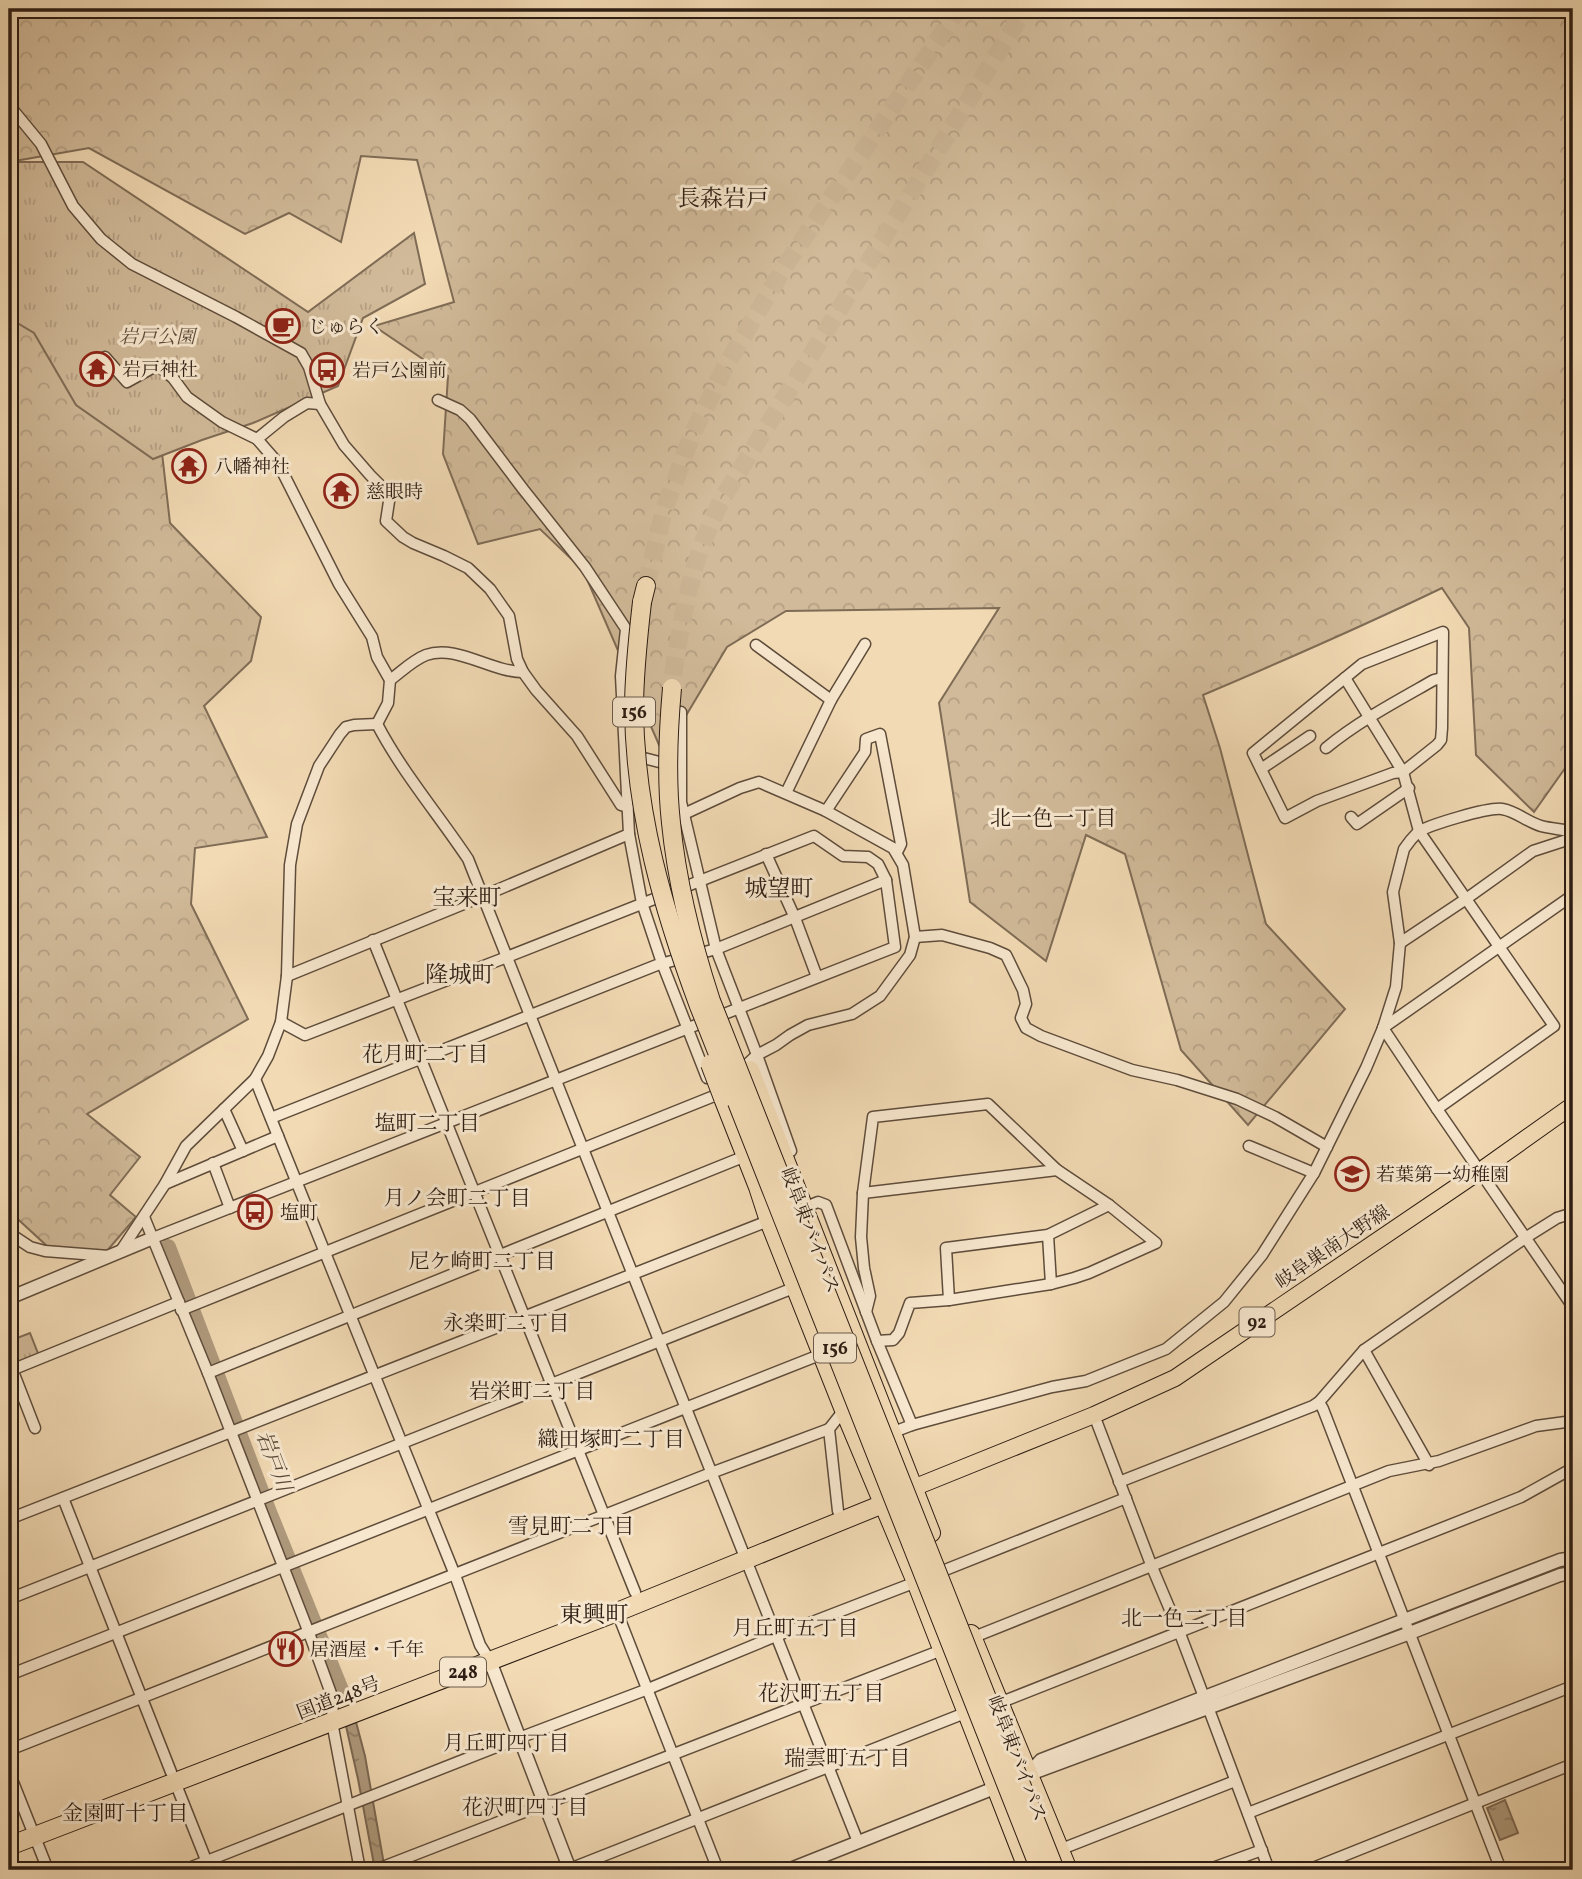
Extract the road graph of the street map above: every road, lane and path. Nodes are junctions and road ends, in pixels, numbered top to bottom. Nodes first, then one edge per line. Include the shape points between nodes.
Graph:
1 (9, 105) edge
2 (105, 357) dead end
3 (438, 400) dead end
4 (320, 404) junction
5 (257, 439) junction
6 (644, 594) tunnel mouth
7 (865, 644) dead end
8 (756, 645) dead end
9 (523, 672) junction
10 (1345, 678) junction
11 (1442, 678) junction
12 (390, 680) junction
13 (672, 681) tunnel mouth
14 (831, 700) junction
15 (681, 712) dead end
16 (1369, 717) junction
17 (377, 724) junction
18 (1310, 736) dead end
19 (1326, 748) dead end
20 (625, 754) junction
21 (680, 767) junction
22 (1261, 769) junction
23 (1403, 772) junction
24 (1409, 788) junction
25 (786, 793) junction
26 (628, 807) junction
27 (826, 811) junction
28 (684, 814) junction
29 (1351, 817) dead end
30 (644, 821) junction
31 (1419, 831) junction
32 (1573, 832) edge
33 (629, 834) junction
34 (1573, 838) edge
35 (674, 851) junction
36 (897, 852) junction
37 (766, 855) junction
38 (700, 880) junction
39 (886, 880) junction
40 (1573, 895) edge
41 (483, 896) junction
42 (1466, 899) junction
43 (642, 903) junction
44 (795, 918) junction
45 (915, 937) junction
46 (373, 940) junction
47 (1400, 943) junction
48 (1499, 947) junction
49 (716, 949) junction
50 (507, 957) junction
51 (662, 963) junction
52 (287, 976) junction
53 (817, 977) junction
54 (397, 999) junction
55 (739, 1007) junction
56 (531, 1015) junction
57 (281, 1021) junction
58 (687, 1028) junction
59 (1383, 1028) junction
60 (421, 1058) junction
61 (754, 1062) junction
62 (255, 1079) junction
63 (556, 1080) junction
64 (718, 1097) junction
65 (1573, 1105) edge
66 (225, 1109) junction
67 (1437, 1109) junction
68 (271, 1118) junction
69 (447, 1123) junction
70 (278, 1136) junction
71 (1249, 1146) dead end
72 (1326, 1147) junction
73 (583, 1149) junction
74 (243, 1151) junction
75 (738, 1159) junction
76 (213, 1163) junction
77 (1057, 1170) junction
78 (1480, 1171) junction
79 (1314, 1173) junction
80 (297, 1182) junction
81 (165, 1184) junction
82 (474, 1192) junction
83 (863, 1194) junction
84 (1109, 1205) junction
85 (804, 1207) junction
86 (230, 1208) junction
87 (608, 1211) junction
88 (1573, 1213) edge
89 (144, 1216) junction
90 (769, 1221) junction
91 (9, 1233) edge
92 (1048, 1235) junction
93 (153, 1238) junction
94 (1525, 1238) junction
95 (325, 1252) junction
96 (115, 1254) junction
97 (500, 1255) junction
98 (633, 1274) junction
99 (1051, 1284) junction
100 (796, 1287) junction
101 (9, 1298) edge
102 (949, 1300) junction
103 (181, 1307) junction
104 (1573, 1307) edge
105 (866, 1312) junction
106 (351, 1315) junction
107 (525, 1317) junction
108 (659, 1341) junction
109 (877, 1341) junction
110 (1364, 1350) junction
111 (821, 1354) junction
112 (10, 1367) edge
113 (208, 1373) junction
114 (375, 1376) junction
115 (552, 1384) junction
116 (1319, 1402) junction
117 (686, 1407) junction
118 (844, 1410) junction
119 (1094, 1415) junction
120 (1573, 1421) edge
121 (912, 1425) junction
122 (35, 1428) dead end
123 (829, 1429) junction
124 (230, 1432) junction
125 (891, 1433) junction
126 (402, 1444) junction
127 (578, 1450) junction
128 (1429, 1465) junction
129 (1573, 1468) edge
130 (712, 1473) junction
131 (1119, 1482) junction
132 (1352, 1486) junction
133 (913, 1488) junction
134 (63, 1498) junction
135 (1126, 1498) junction
136 (881, 1500) junction
137 (258, 1501) junction
138 (428, 1509) junction
139 (838, 1511) junction
140 (604, 1515) junction
141 (9, 1520) edge
142 (1378, 1553) junction
143 (743, 1554) junction
144 (1573, 1558) edge
145 (283, 1566) junction
146 (1152, 1567) junction
147 (90, 1568) junction
148 (945, 1570) junction
149 (1573, 1573) edge
150 (455, 1575) junction
151 (916, 1582) junction
152 (635, 1592) junction
153 (9, 1599) edge
154 (617, 1612) junction
155 (1405, 1620) junction
156 (1180, 1631) junction
157 (116, 1632) junction
158 (309, 1632) junction
159 (1410, 1633) junction
160 (776, 1636) junction
161 (972, 1638) junction
162 (941, 1650) junction
163 (487, 1657) junction
164 (9, 1675) edge
165 (1573, 1686) edge
166 (648, 1689) junction
167 (142, 1698) junction
168 (1206, 1702) junction
169 (999, 1703) junction
170 (803, 1704) junction
171 (965, 1713) junction
172 (332, 1716) junction
173 (1448, 1735) junction
174 (519, 1738) junction
175 (9, 1750) edge
176 (673, 1755) junction
177 (1573, 1764) edge
178 (828, 1767) junction
179 (9, 1772) edge
180 (1029, 1774) junction
181 (173, 1777) junction
182 (1235, 1782) junction
183 (995, 1787) junction
184 (1474, 1803) junction
185 (348, 1805) junction
186 (545, 1805) junction
187 (1248, 1813) junction
188 (698, 1818) junction
189 (32, 1831) junction
190 (9, 1836) edge
191 (858, 1842) junction
192 (9, 1846) edge
193 (1059, 1850) junction
194 (1262, 1850) junction
195 (208, 1866) edge
196 (384, 1868) edge
197 (47, 1870) edge
198 (184, 1870) edge
199 (360, 1870) edge
200 (569, 1870) edge
201 (719, 1870) edge
202 (788, 1870) edge
203 (1028, 1870) edge
204 (1040, 1870) edge
205 (1055, 1870) edge
206 (1068, 1870) edge
207 (1207, 1870) edge
208 (1269, 1870) edge
209 (1308, 1870) edge
210 (1501, 1870) edge

1 - 4 street via 41,144 73,206 101,239 132,264 301,353
2 - 5 street via 127,382 154,367 161,368 187,397
3 - 20 street via 470,419 585,566 626,629 621,676
4 - 5 street via 307,403
4 - 9 street via 344,445 390,495 386,521 413,543 468,568 490,589 509,616
5 - 12 street via 278,463 339,584 372,637
6 - 30 highway, 岐阜東バイパス / 156, bridge via 634,708
7 - 14 street
8 - 14 street
9 - 12 street via 497,669 442,651 425,656
9 - 26 street via 577,736 621,805
10 - 11 street via 1362,664 1443,632
10 - 16 street
10 - 22 street via 1253,753
11 - 16 street
11 - 23 street via 1441,740
12 - 17 street via 388,703
13 - 35 highway, 岐阜東バイパス / 156, bridge via 668,730
14 - 25 street
15 - 21 street
16 - 19 street
16 - 23 street
17 - 41 street via 468,859
17 - 52 street via 346,727 340,734 319,766 297,824 290,865
18 - 22 street
20 - 21 street
20 - 26 street
21 - 28 street
22 - 23 street via 1285,818 1317,801
23 - 24 street
24 - 29 street via 1357,824
24 - 31 street
25 - 27 street
25 - 28 street via 760,782
26 - 33 street
27 - 36 street
27 - 36 street via 865,752 866,738 880,734 901,844
28 - 38 street
30 - 64 highway, 156, bridge via 639,832 642,854 667,949
30 - 204 highway, 岐阜東バイパス / 156, bridge via 655,874 683,962
31 - 32 street via 1497,809 1540,826
31 - 42 street
31 - 47 street via 1404,849 1393,892
33 - 41 street
33 - 43 street
34 - 42 street via 1533,851
35 - 61 highway, 156 via 683,865 692,909 718,985
35 - 205 highway, 岐阜東バイパス / 156, bridge via 688,923 711,1001
36 - 45 street
37 - 38 street
37 - 39 street via 814,836 843,856 869,857
37 - 44 street
38 - 43 street
38 - 49 street
39 - 44 street
39 - 53 street via 895,947
40 - 48 street
41 - 46 street
41 - 50 street
42 - 47 street
42 - 48 street
43 - 50 street
43 - 51 street
44 - 49 street
44 - 53 street
45 - 61 street via 910,955 880,996 852,1014 808,1025
45 - 72 street via 942,935 1006,955 1023,990 1026,1004 1021,1018 1026,1028 1041,1036 1132,1070 1237,1099
46 - 52 street
46 - 54 street
47 - 59 street via 1396,987
48 - 59 street
48 - 67 street via 1554,1026
49 - 51 street
49 - 55 street
50 - 54 street
50 - 56 street
51 - 56 street
51 - 58 street
52 - 57 street
53 - 55 street
54 - 57 street via 305,1035
54 - 60 street
55 - 58 street
55 - 61 street
56 - 60 street
56 - 63 street
57 - 62 street
58 - 63 street
58 - 64 street
59 - 67 street
59 - 72 street
60 - 68 street
60 - 69 street
61 - 64 street
61 - 85 highway, 156
62 - 66 street
62 - 68 street
63 - 69 street
63 - 73 street
64 - 73 street
64 - 75 street
64 - 90 highway, 156
65 - 78 main road, 岐阜巣南大野線 / 92
66 - 74 street
66 - 81 street via 186,1146
67 - 78 street
68 - 70 street
69 - 80 street
69 - 82 street
70 - 74 street
70 - 80 street
71 - 79 street
72 - 79 street
73 - 82 street
73 - 87 street
74 - 76 street
75 - 87 street
75 - 90 street via 755,1201
76 - 81 street
76 - 86 street
77 - 83 street
77 - 83 street via 988,1104 873,1117
77 - 84 street
78 - 94 street
78 - 119 main road, 岐阜巣南大野線 / 92 via 1175,1378
79 - 121 street via 1245,1278 1224,1302 1166,1349 1086,1381
80 - 86 street
80 - 95 street
81 - 89 street
82 - 95 street
82 - 97 street
83 - 105 street via 863,1268 870,1296
84 - 92 street
84 - 99 street via 1156,1242 1089,1273
85 - 90 street
85 - 105 street via 818,1202 826,1205
85 - 125 highway, 156
86 - 93 street
87 - 97 street
87 - 98 street
88 - 94 street
89 - 93 street
89 - 96 street
90 - 98 street
90 - 100 highway, 156
91 - 96 street via 45,1251
92 - 99 street
92 - 102 street via 946,1248
93 - 96 street
93 - 103 street
94 - 104 street
94 - 110 street
95 - 103 street
95 - 106 street
96 - 101 street
97 - 106 street
97 - 107 street
98 - 107 street
98 - 108 street
99 - 102 street
100 - 108 street
100 - 111 highway, 156
102 - 109 street via 910,1303 894,1340
103 - 112 street
103 - 113 street
105 - 109 street
106 - 113 street
106 - 114 street
107 - 114 street
107 - 115 street
108 - 115 street
108 - 117 street
109 - 121 street
110 - 116 street
110 - 128 street
111 - 117 street
111 - 118 highway, 156
112 - 122 street
113 - 124 street
114 - 124 street
114 - 126 street
115 - 126 street
115 - 127 street
116 - 131 street
116 - 132 street
117 - 127 street
117 - 130 street
118 - 123 street
118 - 136 highway, 156
119 - 131 street
119 - 133 main road, 岐阜巣南大野線 / 92
120 - 128 street via 1536,1426
121 - 125 street
123 - 130 street
123 - 139 street
124 - 134 street
124 - 137 street
125 - 133 highway, 156
126 - 137 street
126 - 138 street
127 - 138 street
127 - 140 street
128 - 132 street via 1389,1471
129 - 142 street via 1521,1497
130 - 140 street
130 - 143 street
131 - 135 street
132 - 142 street
132 - 146 street
133 - 136 highway, 248
133 - 148 highway, 156
134 - 141 street
134 - 147 street
135 - 146 street
135 - 148 street
136 - 139 highway, 国道248号 / 248
136 - 143 highway, 国道248号 / 248
136 - 151 highway, 156
137 - 145 street
137 - 147 street
138 - 145 street
138 - 150 street
139 - 143 highway, 国道248号 / 248
140 - 150 street
140 - 152 street
142 - 155 street
142 - 156 street
143 - 152 highway, 国道248号 / 248
143 - 154 highway, 国道248号 / 248
143 - 160 street
144 - 155 street
145 - 157 street
145 - 158 street
146 - 156 street
146 - 161 street
147 - 153 street
147 - 157 street
148 - 161 highway, 156
149 - 159 street
150 - 158 street
150 - 163 street
151 - 160 street
151 - 162 highway, 156
152 - 163 highway, 国道248号 / 248
154 - 163 highway, 国道248号 / 248
154 - 166 street
155 - 159 street
155 - 168 street
156 - 168 street
156 - 169 street
157 - 164 street
157 - 167 street
158 - 167 street
158 - 172 street via 333,1699
159 - 168 street
159 - 173 street
160 - 166 street
160 - 170 street
161 - 162 street
161 - 169 highway, 156
162 - 170 street
162 - 171 highway, 156
163 - 172 highway, 国道248号 / 248
163 - 174 street
165 - 173 street
166 - 174 street
166 - 176 street
167 - 175 street
167 - 181 street
168 - 180 street
168 - 182 street
169 - 180 highway, 156
170 - 176 street
170 - 178 street
171 - 178 street
171 - 183 highway, 156
172 - 181 highway, 国道248号 / 248
172 - 185 street
173 - 184 street
173 - 187 street
174 - 185 street
174 - 186 street
176 - 186 street
176 - 188 street
177 - 184 street
178 - 188 street
178 - 191 street
179 - 189 street
180 - 183 street
180 - 193 highway, 156
181 - 189 highway, 国道248号 / 248
181 - 195 street
182 - 187 street
182 - 193 street
183 - 191 street
183 - 203 highway, 156
184 - 209 street
184 - 210 street
185 - 195 street
185 - 199 street
186 - 196 street
186 - 200 street
187 - 194 street
188 - 200 street
188 - 201 street
189 - 190 highway, 国道248号 / 248
189 - 192 highway, 国道248号 / 248
189 - 197 street
191 - 202 street
193 - 206 highway, 156
194 - 207 street
194 - 208 street
195 - 198 street

